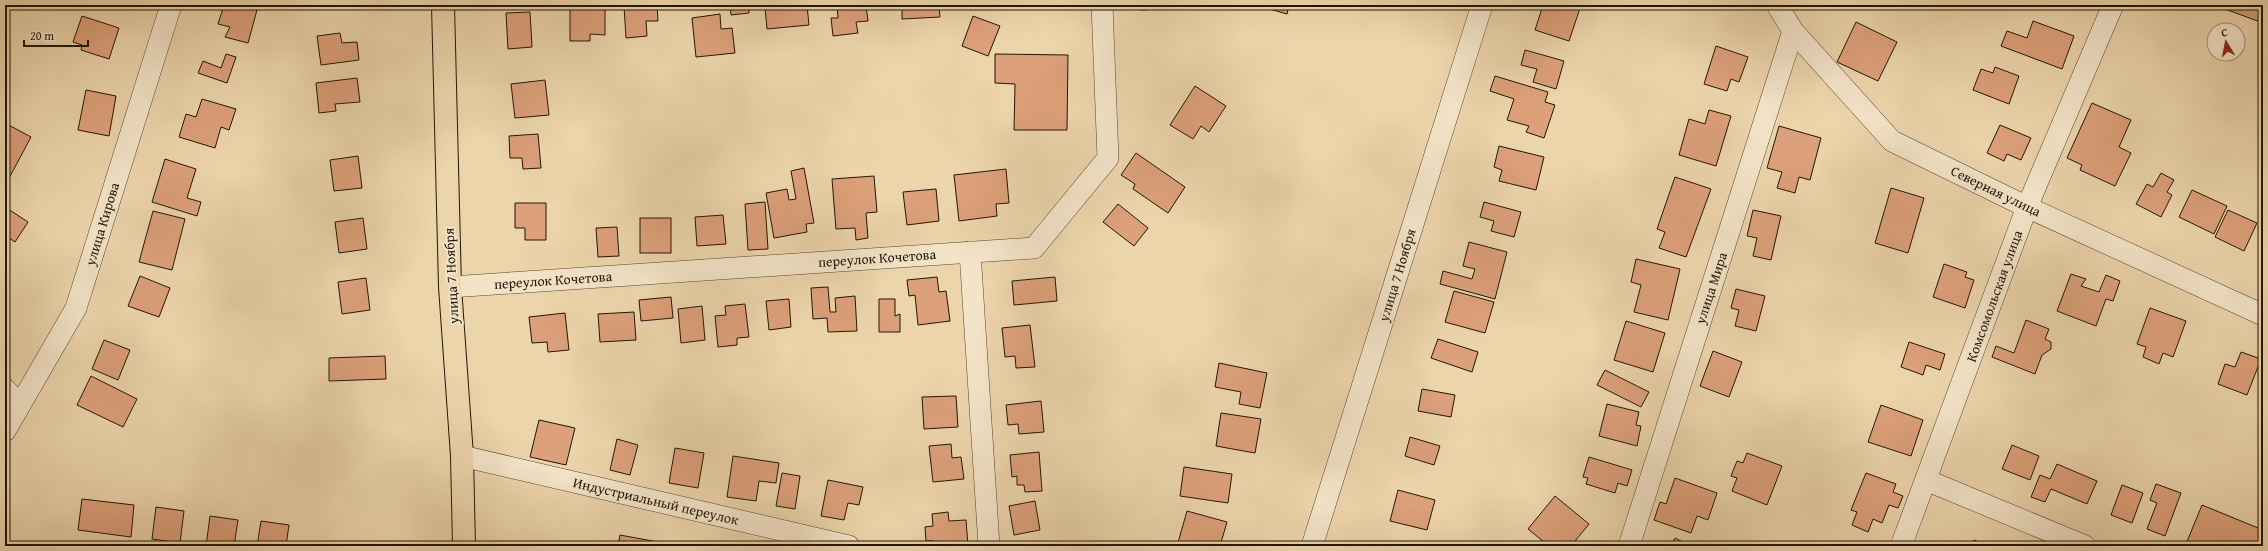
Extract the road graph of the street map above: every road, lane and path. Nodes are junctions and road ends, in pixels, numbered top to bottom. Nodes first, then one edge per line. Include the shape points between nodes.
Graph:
1 (171, 5) edge
2 (443, 5) edge
3 (1102, 5) edge
4 (1482, 5) edge
5 (1777, 5) edge
6 (2113, 5) edge
7 (1793, 31) junction
8 (2027, 207) junction
9 (970, 252) junction
10 (450, 287) junction
11 (2263, 315) edge
12 (5, 389) edge
13 (20, 406) junction
14 (5, 431) edge
15 (462, 456) junction
16 (1926, 480) junction
17 (464, 546) edge
18 (849, 546) edge
19 (988, 546) edge
20 (1312, 546) edge
21 (1629, 546) edge
22 (1901, 546) edge
23 (2085, 546) edge

1 - 13 street, улица Кирова via 76,308
2 - 10 main road, улица 7 Ноября
3 - 9 street, переулок Кочетова via 1108,158 1034,248
4 - 20 street, улица 7 Ноября
5 - 7 street, Северная улица
6 - 8 street, Комсомольская улица
7 - 8 street, Северная улица via 1892,141
7 - 21 street, улица Мира
8 - 11 street, Северная улица
8 - 16 street, Комсомольская улица
9 - 10 street, переулок Кочетова
9 - 19 street
10 - 15 main road, улица 7 Ноября
12 - 13 street
13 - 14 street, улица Кирова
15 - 17 main road, улица 7 Ноября
15 - 18 street, Индустриальный переулок
16 - 22 street, Комсомольская улица
16 - 23 street

